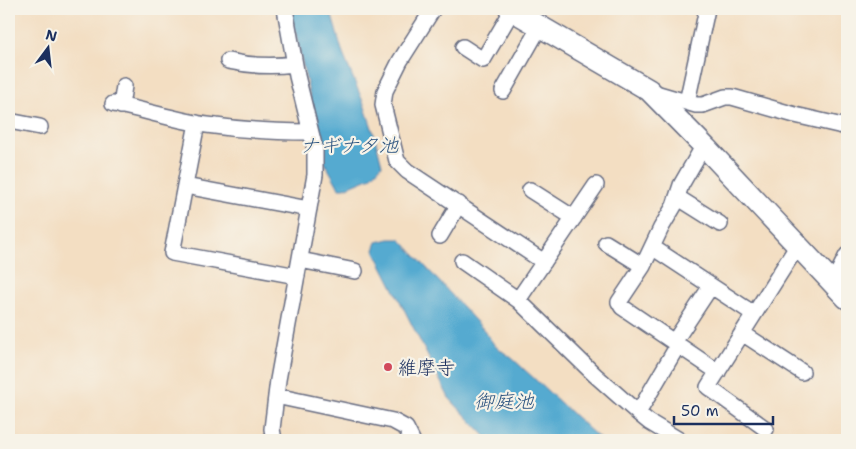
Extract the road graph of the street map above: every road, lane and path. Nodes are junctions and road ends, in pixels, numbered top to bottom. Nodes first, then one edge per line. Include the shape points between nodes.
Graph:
1 (285, 9) edge
2 (433, 9) edge
3 (512, 9) edge
4 (707, 9) edge
5 (540, 26) junction
6 (463, 46) dead end
7 (228, 61) dead end
8 (294, 64) junction
9 (124, 86) dead end
10 (648, 90) junction
11 (503, 91) dead end
12 (687, 102) junction
13 (9, 121) edge
14 (197, 122) junction
15 (40, 127) dead end
16 (847, 127) edge
17 (310, 132) junction
18 (704, 145) junction
19 (596, 185) dead end
20 (185, 186) junction
21 (530, 190) dead end
22 (678, 197) junction
23 (459, 204) junction
24 (309, 209) junction
25 (574, 218) junction
26 (720, 224) dead end
27 (440, 236) dead end
28 (606, 243) dead end
29 (798, 245) junction
30 (652, 247) junction
31 (847, 255) edge
32 (300, 260) junction
33 (462, 261) dead end
34 (544, 262) junction
35 (643, 266) junction
36 (356, 271) dead end
37 (297, 276) junction
38 (711, 286) junction
39 (840, 291) edge
40 (518, 300) junction
41 (754, 314) junction
42 (742, 333) junction
43 (676, 343) junction
44 (718, 372) junction
45 (802, 372) dead end
46 (276, 396) junction
47 (638, 412) junction
48 (766, 429) dead end
49 (274, 440) edge
50 (412, 440) edge
51 (679, 440) edge

1 - 8 street
2 - 23 street via 396,69 385,91 383,105 397,161
3 - 5 main road
3 - 6 street via 482,60
4 - 12 street
5 - 10 main road
5 - 11 street
7 - 8 street via 272,67
8 - 17 street
9 - 14 street via 117,105
10 - 12 street
10 - 18 main road
12 - 16 street via 696,106 732,96
13 - 15 street
14 - 17 street via 245,130
14 - 20 street
17 - 24 street via 315,149 315,175
18 - 22 street
18 - 29 main road
19 - 25 street
20 - 24 street
20 - 37 street via 172,253
21 - 25 street
22 - 26 street
22 - 30 street
23 - 27 street
23 - 34 street
24 - 32 street
25 - 34 street
28 - 35 street
29 - 39 main road
29 - 41 street
30 - 35 street
30 - 38 street
31 - 39 street
32 - 36 street
32 - 37 street
33 - 40 street
34 - 40 street
35 - 43 street via 619,302
37 - 46 street
38 - 41 street
38 - 43 street
40 - 47 street
41 - 42 street
42 - 44 street
42 - 45 street
43 - 44 street
43 - 47 street
44 - 48 street via 708,387
46 - 49 street
46 - 50 street via 393,421 406,428
47 - 51 street

